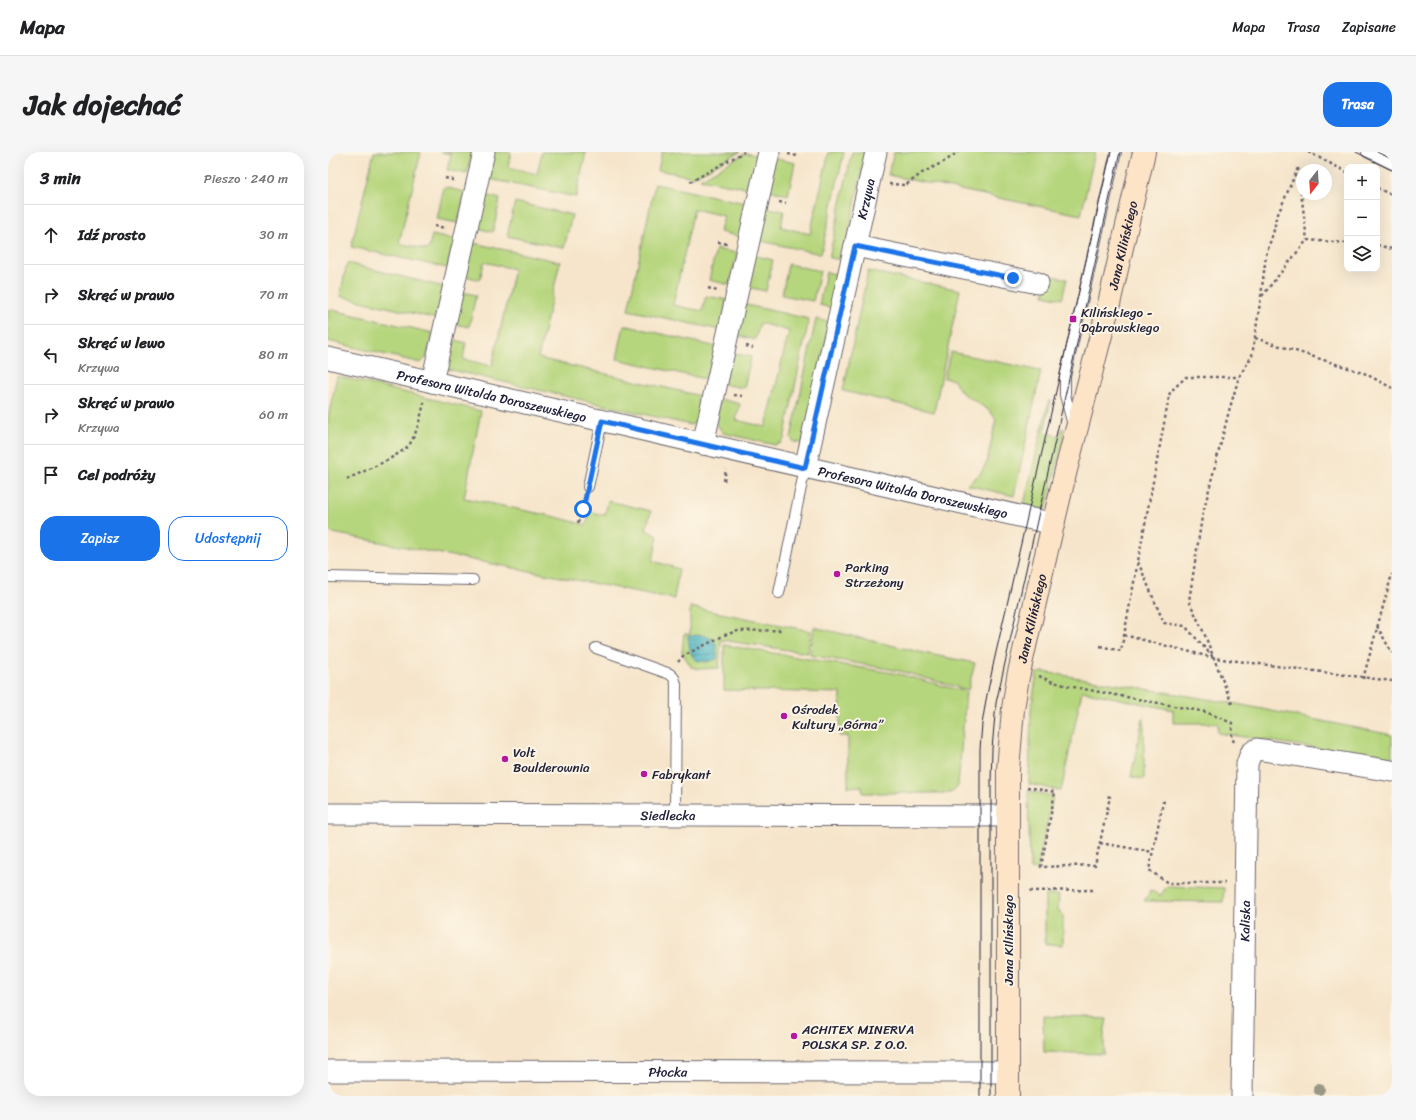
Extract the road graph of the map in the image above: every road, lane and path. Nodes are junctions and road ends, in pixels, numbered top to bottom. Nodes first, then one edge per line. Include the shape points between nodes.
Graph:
1 (484, 152) edge
2 (744, 152) edge
3 (769, 152) edge
4 (876, 152) edge
5 (958, 152) edge
6 (1116, 152) edge
7 (1144, 152) edge
8 (1308, 152) edge
9 (1367, 152) edge
10 (1392, 164) edge
11 (1344, 170) edge
12 (690, 182) dead end
13 (884, 183) dead end
14 (1380, 189) edge
15 (1392, 195) edge
16 (1307, 240) junction
17 (1344, 243) edge
18 (855, 246) junction
19 (1380, 246) edge
20 (1392, 249) edge
21 (1038, 283) dead end
22 (1262, 296) junction
23 (1256, 338) junction
24 (328, 358) edge
25 (1239, 377) junction
26 (1392, 388) edge
27 (429, 390) junction
28 (602, 421) junction
29 (1076, 433) junction
30 (703, 444) junction
31 (805, 468) junction
32 (347, 479) dead end
33 (588, 487) joint
34 (578, 524) dead end
35 (1054, 524) junction
36 (1138, 560) junction
37 (1392, 574) edge
38 (328, 578) edge
39 (473, 580) dead end
40 (779, 593) dead end
41 (1377, 626) junction
42 (783, 630) dead end
43 (1124, 635) junction
44 (1100, 646) dead end
45 (596, 648) dead end
46 (1392, 653) edge
47 (682, 656) dead end
48 (1214, 658) junction
49 (1033, 674) dead end
50 (1363, 678) junction
51 (1392, 682) edge
52 (1232, 704) dead end
53 (1252, 757) junction
54 (1392, 771) edge
55 (1024, 786) dead end
56 (1107, 796) dead end
57 (1165, 802) dead end
58 (328, 814) edge
59 (675, 815) junction
60 (1008, 816) junction
61 (1100, 842) junction
62 (1153, 852) junction
63 (1228, 883) dead end
64 (1093, 890) dead end
65 (1030, 891) dead end
66 (328, 1071) edge
67 (1008, 1072) junction
68 (1008, 1096) edge
69 (1242, 1096) edge

1 - 27 street
2 - 12 path
3 - 30 street
4 - 18 street, Krzywa
5 - 13 path via 906,185
6 - 29 lane via 1065,377 1065,395
7 - 29 street, Jana Kilińskiego
8 - 11 path
9 - 10 lane
14 - 15 path
16 - 17 path
16 - 22 path
16 - 22 path via 1298,168 1275,221 1266,254
18 - 21 street
18 - 31 street, Krzywa
19 - 20 path
22 - 23 path
23 - 25 path via 1252,356
23 - 26 path via 1364,373
24 - 27 street, Profesora Witolda Doroszewskiego
25 - 36 path via 1186,377 1170,392
25 - 48 path via 1202,517 1189,601
27 - 28 street, Profesora Witolda Doroszewskiego
27 - 32 path via 411,444 400,453
28 - 30 street, Profesora Witolda Doroszewskiego
28 - 33 lane
29 - 35 street, Jana Kilińskiego
30 - 31 street, Profesora Witolda Doroszewskiego
31 - 35 street, Profesora Witolda Doroszewskiego
31 - 40 lane
33 - 34 path
35 - 60 street, Jana Kilińskiego via 1018,677 1008,770
36 - 43 path
36 - 48 path via 1164,623 1185,626
37 - 41 path
38 - 39 lane
41 - 46 path
41 - 50 path
42 - 47 path via 738,630
43 - 44 path via 1121,650
43 - 48 path
45 - 59 lane via 670,674 674,678
48 - 50 path
48 - 52 path
49 - 53 path via 1068,686 1206,712 1222,718 1232,723 1232,738
50 - 51 path
53 - 54 street
53 - 69 street, Kaliska
55 - 61 path via 1056,792 1041,867 1095,865
56 - 61 path via 1110,797
57 - 62 path
58 - 59 street, Siedlecka
59 - 60 street, Siedlecka
60 - 67 street, Jana Kilińskiego
61 - 62 path
62 - 63 path via 1149,870 1168,884
64 - 65 path
66 - 67 street, Płocka
67 - 68 street, Jana Kilińskiego

